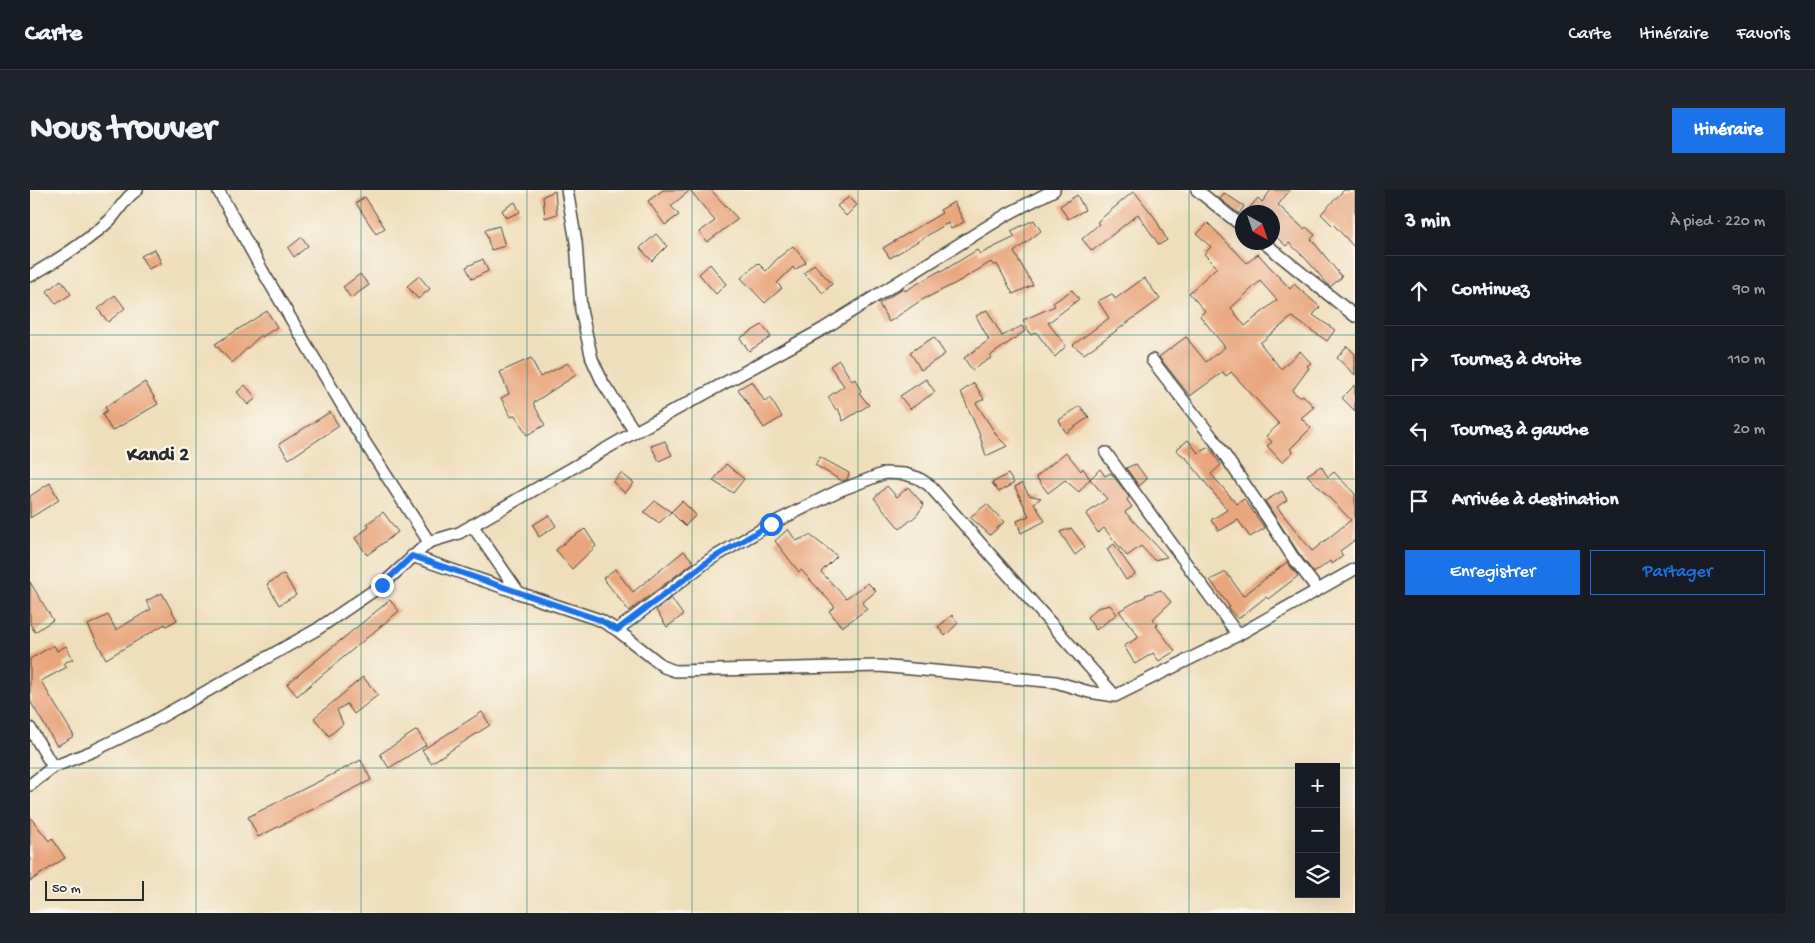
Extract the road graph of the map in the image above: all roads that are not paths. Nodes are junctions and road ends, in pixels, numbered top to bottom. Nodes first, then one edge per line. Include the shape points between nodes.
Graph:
1 (137, 190) edge
2 (218, 190) edge
3 (567, 190) edge
4 (1054, 190) edge
5 (1198, 190) edge
6 (1235, 220) edge
7 (1273, 250) edge
8 (30, 276) edge
9 (1355, 316) edge
10 (1152, 360) dead end
11 (634, 432) junction
12 (1106, 453) dead end
13 (472, 525) junction
14 (429, 542) junction
15 (412, 556) junction
16 (1355, 569) edge
17 (1318, 590) junction
18 (519, 593) junction
19 (617, 630) junction
20 (1238, 635) junction
21 (1115, 696) junction
22 (30, 728) edge
23 (53, 767) junction
24 (30, 785) edge

1 - 8 street via 110,220 88,238
2 - 14 street via 355,427
3 - 11 street via 576,242 581,310 592,359
4 - 11 street via 1006,215 823,329
5 - 6 street
7 - 9 street
10 - 17 street via 1214,441
11 - 13 street
12 - 20 street
13 - 14 street via 459,533
13 - 18 street
14 - 15 street
15 - 18 street
15 - 23 street via 382,585 316,630 150,723
16 - 17 street
17 - 20 street
18 - 19 street via 600,620
19 - 21 street via 664,667 676,671 879,666 1056,682
19 - 21 street via 710,560 771,524 838,491 885,473 905,474 929,485
20 - 21 street
22 - 23 street
23 - 24 street

